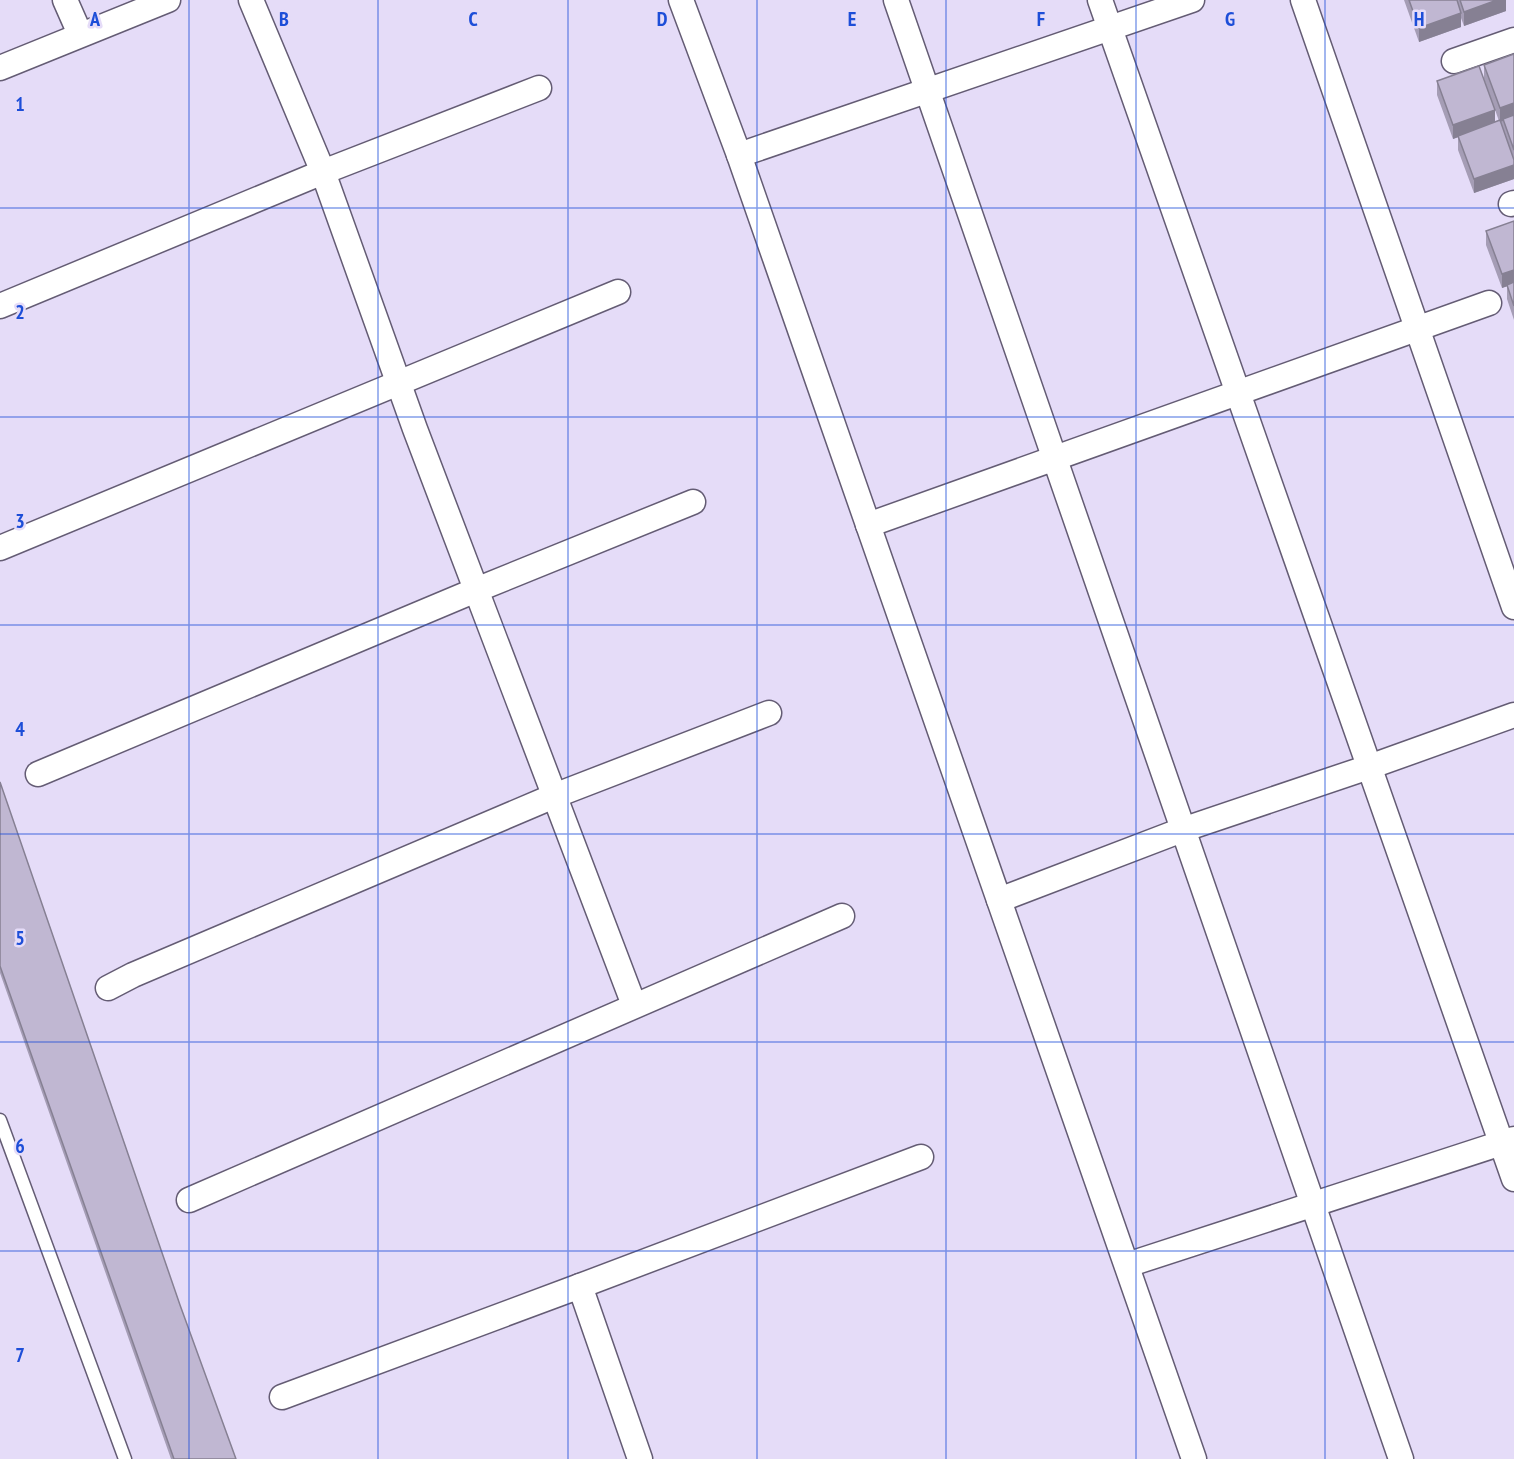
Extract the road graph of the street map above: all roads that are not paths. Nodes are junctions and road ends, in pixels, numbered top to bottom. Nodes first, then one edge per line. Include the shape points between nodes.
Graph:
1 (65, 0) edge
2 (168, 0) edge
3 (251, 0) edge
4 (681, 0) edge
5 (896, 0) edge
6 (1100, 0) edge
7 (1192, 0) edge
8 (1303, 0) edge
9 (1110, 29) junction
10 (80, 34) junction
11 (1514, 40) edge
12 (1454, 61) dead end
13 (0, 68) edge
14 (539, 88) dead end
15 (927, 92) junction
16 (739, 155) junction
17 (323, 172) junction
18 (618, 292) dead end
19 (1489, 303) dead end
20 (0, 306) edge
21 (1417, 328) junction
22 (399, 384) junction
23 (1238, 394) junction
24 (1054, 459) junction
25 (693, 502) dead end
26 (868, 525) junction
27 (0, 548) edge
28 (476, 590) junction
29 (1514, 607) edge
30 (769, 713) dead end
31 (1514, 715) edge
32 (1369, 767) junction
33 (38, 774) dead end
34 (554, 796) junction
35 (1182, 830) junction
36 (999, 900) junction
37 (842, 916) dead end
38 (108, 988) dead end
39 (634, 1005) junction
40 (0, 1120) edge
41 (1508, 1141) edge
42 (921, 1157) dead end
43 (1514, 1179) edge
44 (189, 1200) dead end
45 (1312, 1205) junction
46 (1127, 1265) junction
47 (580, 1286) junction
48 (282, 1397) dead end
49 (125, 1459) edge
50 (640, 1459) edge
51 (1194, 1459) edge
52 (1401, 1459) edge

1 - 10 street
2 - 10 street
3 - 17 street
4 - 16 street
5 - 15 street
6 - 9 street
7 - 9 street
8 - 21 street
9 - 15 street
9 - 23 street
10 - 13 street
11 - 12 street
14 - 17 street
15 - 16 street
15 - 24 street
16 - 26 street
17 - 20 street
17 - 22 street
18 - 22 street
19 - 21 street
21 - 23 street
21 - 29 street
22 - 27 street
22 - 28 street
23 - 24 street
23 - 32 street
24 - 26 street
24 - 35 street
25 - 28 street
26 - 36 street
28 - 33 street
28 - 34 street
30 - 34 street
31 - 32 street
32 - 35 street
32 - 41 street
34 - 38 street
34 - 39 street
35 - 36 street
35 - 45 street
36 - 46 street
37 - 39 street
39 - 44 street
40 - 49 lane
41 - 43 street
41 - 45 street
42 - 47 street
45 - 46 street
45 - 52 street
46 - 51 street
47 - 48 street
47 - 50 street

